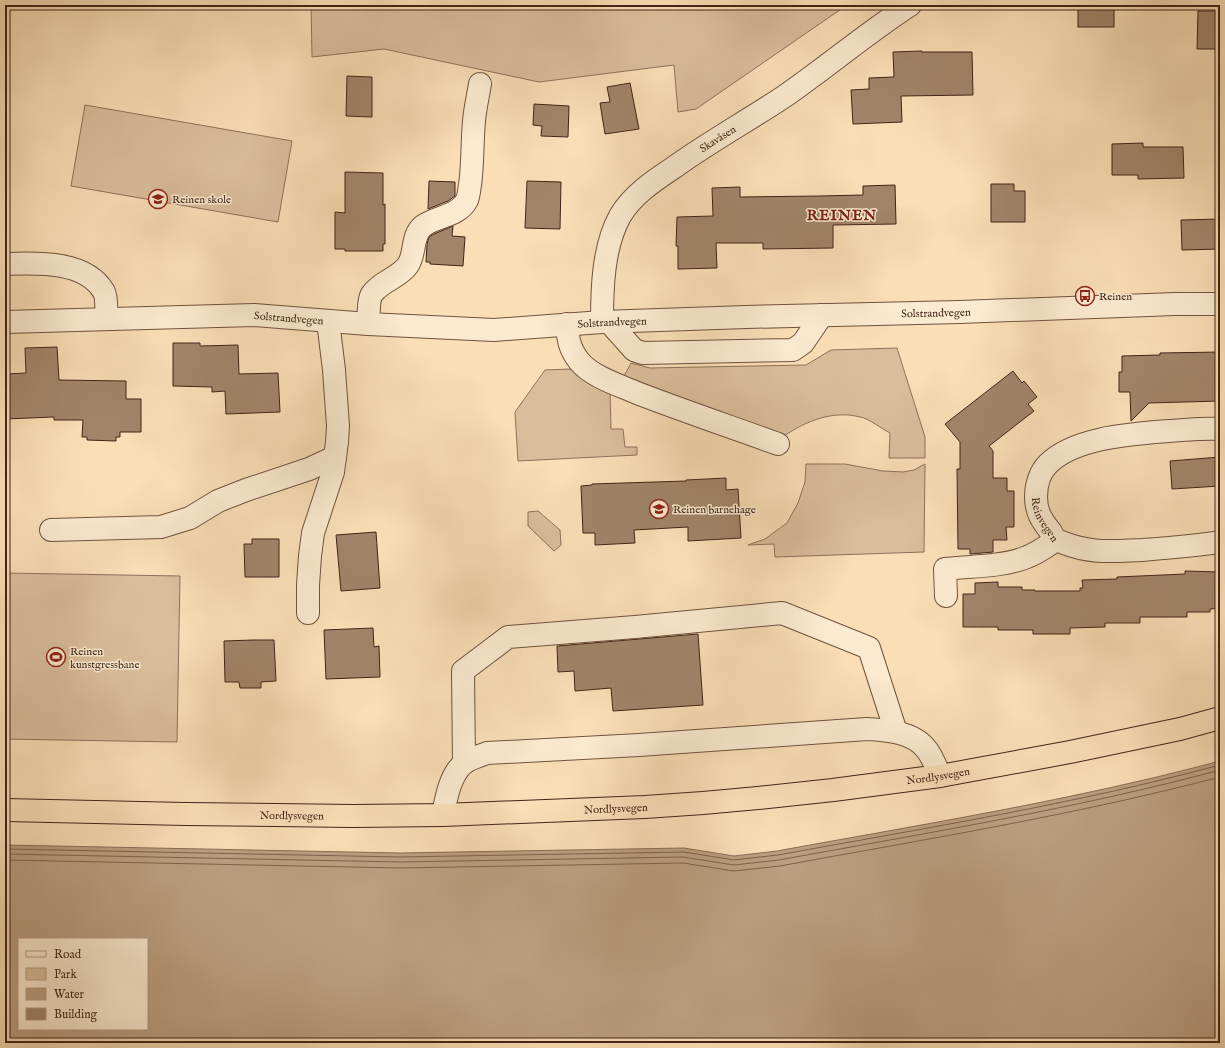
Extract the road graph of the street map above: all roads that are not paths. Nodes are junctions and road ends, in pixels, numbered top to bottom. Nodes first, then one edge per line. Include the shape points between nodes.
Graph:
1 (910, 5) edge
2 (480, 84) dead end
3 (5, 264) edge
4 (1220, 304) edge
5 (822, 315) junction
6 (107, 319) junction
7 (328, 321) junction
8 (5, 322) edge
9 (605, 322) junction
10 (368, 324) junction
11 (567, 324) junction
12 (1220, 430) edge
13 (778, 444) dead end
14 (335, 457) junction
15 (51, 530) dead end
16 (1056, 540) junction
17 (1220, 542) edge
18 (946, 596) dead end
19 (308, 613) dead end
20 (1220, 718) edge
21 (896, 732) junction
22 (464, 763) junction
23 (940, 776) junction
24 (5, 810) edge
25 (443, 815) junction

1 - 9 street, Skavåsen via 785,96 654,180 632,200 616,224 609,248 602,286
2 - 10 street via 474,118 468,198 459,210 418,231 405,269 372,294
3 - 6 street via 42,263 72,268 92,278 105,293
4 - 5 street, Solstrandvegen
5 - 9 street, Solstrandvegen
5 - 9 street via 803,343 793,350 643,353 634,350
6 - 7 street, Solstrandvegen via 254,315
6 - 8 street, Solstrandvegen
7 - 10 street, Solstrandvegen
7 - 14 street via 338,426
9 - 11 street, Solstrandvegen
10 - 11 street, Solstrandvegen via 483,330
11 - 13 street via 568,342 579,361 604,378 656,400
12 - 16 street, Reinvegen via 1117,436 1079,445 1055,458 1046,465 1040,476 1036,504 1042,521
14 - 15 street via 309,469 218,501 190,518 161,527
14 - 19 street via 333,472 314,534 309,563
16 - 17 street, Reinvegen via 1084,550 1108,551 1176,548
16 - 18 street via 1028,557 1014,562 945,569
20 - 23 highway, Nordlysvegen via 1070,752
21 - 22 street via 867,729 510,751 487,753
21 - 22 street via 870,648 782,613 508,637 463,671
21 - 23 street via 916,739 927,749
22 - 25 street via 455,774
23 - 25 highway, Nordlysvegen via 710,803
24 - 25 highway, Nordlysvegen via 354,816

